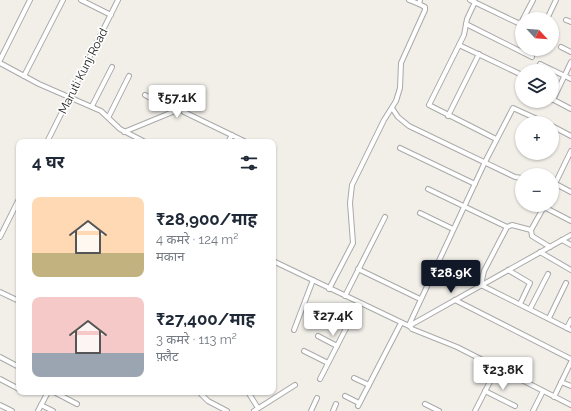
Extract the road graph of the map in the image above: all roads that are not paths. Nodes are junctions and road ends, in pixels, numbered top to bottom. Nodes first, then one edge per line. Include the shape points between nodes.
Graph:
1 (30, 0) edge
2 (63, 0) edge
3 (80, 0) edge
4 (118, 0) edge
5 (409, 0) edge
6 (470, 0) edge
7 (532, 0) edge
8 (556, 0) edge
9 (420, 2) edge
10 (475, 2) junction
11 (527, 12) edge
12 (550, 12) edge
13 (111, 15) junction
14 (566, 20) dead end
15 (515, 22) edge
16 (571, 22) edge
17 (466, 24) junction
18 (459, 45) junction
19 (561, 47) dead end
20 (571, 52) edge
21 (479, 54) junction
22 (532, 57) dead end
23 (0, 60) edge
24 (571, 62) edge
25 (0, 63) edge
26 (112, 67) dead end
27 (515, 72) edge
28 (559, 73) edge
29 (24, 76) junction
30 (129, 76) dead end
31 (565, 76) junction
32 (571, 79) edge
33 (559, 88) edge
34 (145, 95) dead end
35 (69, 98) junction
36 (559, 103) edge
37 (92, 106) junction
38 (392, 108) junction
39 (571, 109) edge
40 (184, 112) dead end
41 (109, 116) junction
42 (448, 116) junction
43 (532, 116) edge
44 (559, 130) edge
45 (124, 132) junction
46 (232, 135) junction
47 (571, 136) edge
48 (48, 139) edge
49 (139, 139) edge
50 (230, 139) edge
51 (240, 139) edge
52 (496, 139) junction
53 (400, 148) dead end
54 (571, 151) edge
55 (485, 162) junction
56 (559, 174) edge
57 (515, 176) edge
58 (475, 184) junction
59 (559, 186) edge
60 (428, 189) dead end
61 (571, 192) edge
62 (16, 205) edge
63 (464, 207) junction
64 (541, 212) edge
65 (555, 212) edge
66 (420, 213) dead end
67 (384, 217) dead end
68 (571, 221) edge
69 (507, 227) junction
70 (453, 229) junction
71 (531, 230) junction
72 (571, 235) edge
73 (0, 237) edge
74 (562, 240) junction
75 (571, 245) edge
76 (550, 247) junction
77 (540, 252) junction
78 (276, 262) edge
79 (358, 269) junction
80 (508, 270) junction
81 (571, 270) edge
82 (548, 274) dead end
83 (312, 280) junction
84 (566, 283) dead end
85 (481, 285) junction
86 (329, 289) junction
87 (0, 292) edge
88 (345, 296) junction
89 (420, 299) junction
90 (16, 300) edge
91 (456, 300) junction
92 (359, 303) junction
93 (520, 304) junction
94 (530, 309) junction
95 (327, 318) dead end
96 (549, 318) junction
97 (571, 320) edge
98 (401, 323) junction
99 (409, 326) junction
100 (346, 328) junction
101 (569, 329) edge
102 (294, 330) dead end
103 (318, 336) dead end
104 (337, 346) junction
105 (304, 351) dead end
106 (0, 357) edge
107 (571, 360) edge
108 (328, 363) junction
109 (16, 365) edge
110 (497, 368) junction
111 (354, 378) dead end
112 (0, 379) edge
113 (320, 379) dead end
114 (561, 382) junction
115 (295, 385) dead end
116 (368, 385) junction
117 (571, 386) edge
118 (16, 387) edge
119 (485, 391) junction
120 (543, 391) junction
121 (46, 395) edge
122 (60, 395) edge
123 (203, 395) edge
124 (250, 395) edge
125 (345, 396) dead end
126 (554, 397) junction
127 (317, 398) dead end
128 (77, 404) dead end
129 (336, 404) dead end
130 (425, 404) dead end
131 (0, 405) edge
132 (41, 405) junction
133 (571, 405) edge
134 (515, 406) dead end
135 (258, 408) junction
136 (12, 411) edge
137 (38, 411) edge
138 (53, 411) edge
139 (227, 411) edge
140 (254, 411) edge
141 (310, 411) edge
142 (333, 411) edge
143 (439, 411) edge
144 (474, 411) edge
145 (533, 411) edge

1 - 23 street
2 - 29 street
3 - 13 street
4 - 13 street, Maruti Kunj Road
5 - 9 street
6 - 10 street
7 - 11 street
8 - 12 street
9 - 38 street via 425,10 401,63 400,92
10 - 15 street
10 - 17 street
13 - 35 street, Maruti Kunj Road
14 - 16 street
17 - 18 street
17 - 22 street
18 - 21 street
18 - 42 street via 429,104 430,107
19 - 20 street
21 - 27 street
21 - 42 street
24 - 31 street
25 - 29 street
26 - 37 street
28 - 31 street
29 - 35 street
30 - 41 street
31 - 32 street
31 - 33 street
34 - 45 street via 175,111
35 - 37 street
35 - 48 street, Maruti Kunj Road
36 - 39 street
37 - 41 street
38 - 55 street via 404,123
38 - 86 street via 352,185 350,203 353,242
40 - 46 street
41 - 45 street
42 - 52 street
43 - 52 street via 514,107
44 - 47 street
45 - 49 street
46 - 50 street
46 - 51 street
52 - 55 street
53 - 58 street
54 - 56 street
55 - 57 street
55 - 58 street
58 - 63 street
59 - 61 street
60 - 63 street
62 - 73 street
63 - 69 street
63 - 70 street
64 - 71 street
65 - 68 street
66 - 70 street
67 - 79 street
69 - 71 street via 512,225
69 - 85 street via 484,271
70 - 89 street
71 - 76 street via 532,236
72 - 74 street
74 - 75 street
74 - 76 street
76 - 77 street
77 - 80 street
77 - 81 street
78 - 83 street
79 - 88 street
79 - 89 street
80 - 85 street
80 - 93 street via 530,283
82 - 94 street
83 - 86 street
83 - 102 street
84 - 96 street
85 - 91 street
85 - 93 street
86 - 88 street
87 - 90 street
88 - 92 street
89 - 99 street
91 - 99 street
91 - 107 street
92 - 98 street
92 - 100 street
93 - 94 street
94 - 96 street
95 - 100 street
96 - 101 street
97 - 101 street
98 - 99 street
98 - 116 street
99 - 110 street
100 - 104 street
103 - 104 street
104 - 108 street
105 - 108 street
106 - 109 street
107 - 114 street
108 - 113 street
110 - 119 street
110 - 120 street
111 - 116 street
112 - 118 street
114 - 117 street
114 - 126 street
115 - 135 street
116 - 125 street via 359,405
119 - 134 street
119 - 144 street
120 - 126 street
120 - 145 street
121 - 132 street
122 - 128 street
123 - 139 street via 208,401
124 - 135 street
126 - 133 street
127 - 141 street
129 - 142 street
130 - 143 street
131 - 136 street
132 - 137 street
132 - 138 street
135 - 140 street

